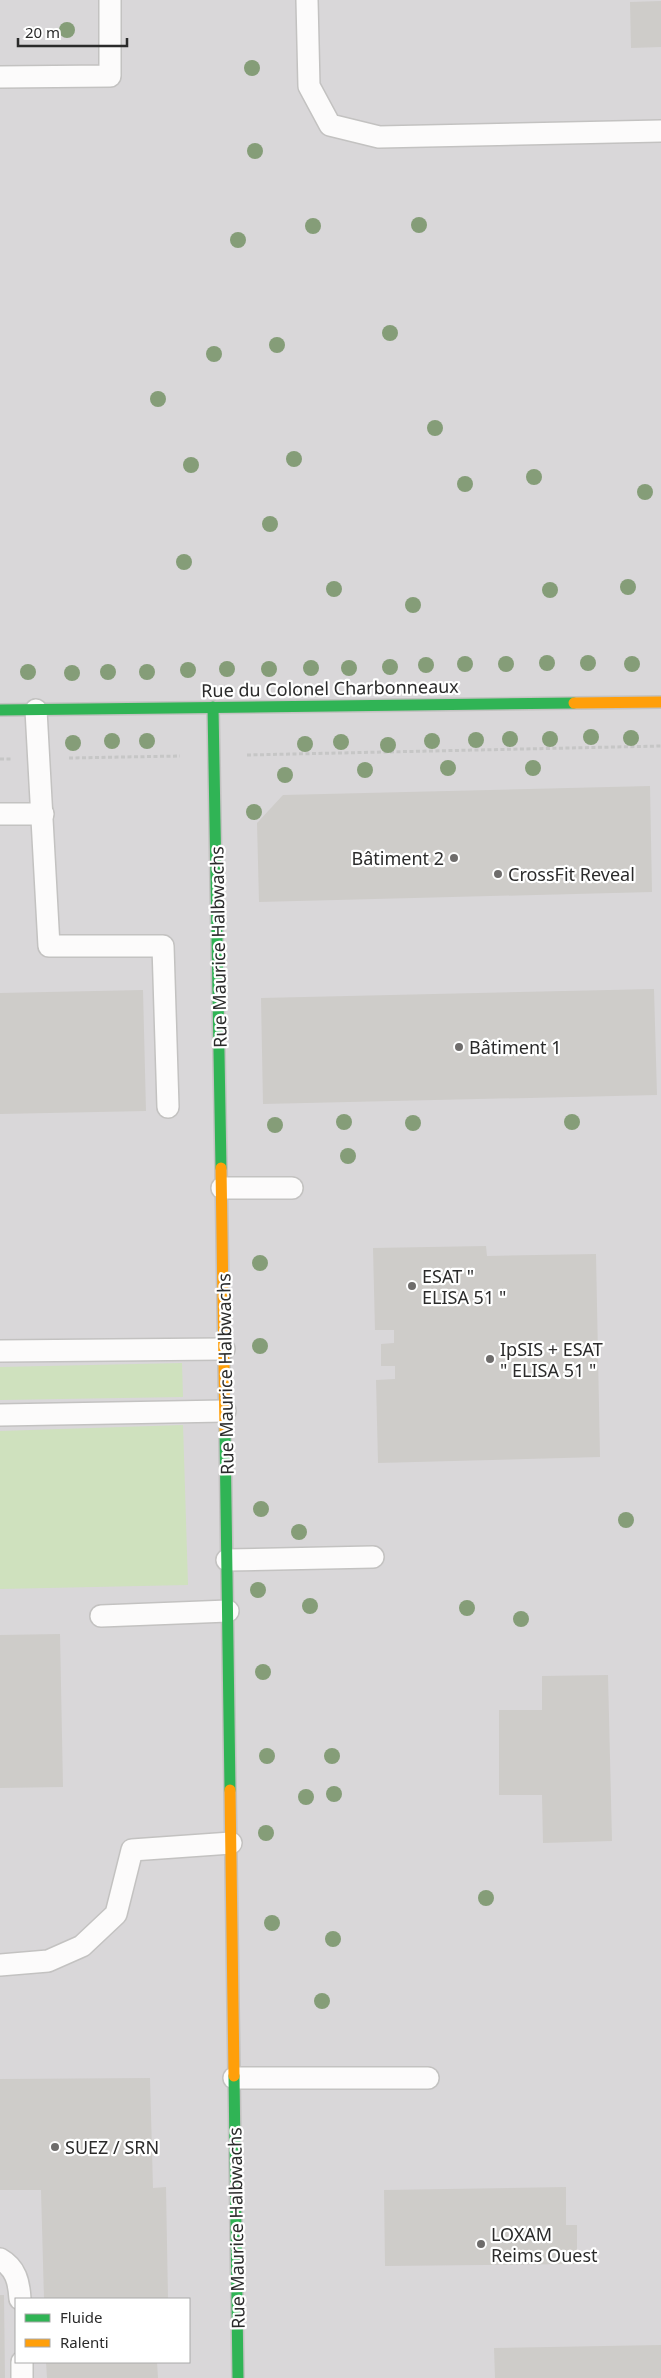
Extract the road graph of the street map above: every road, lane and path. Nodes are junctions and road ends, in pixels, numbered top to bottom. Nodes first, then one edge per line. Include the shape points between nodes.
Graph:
1 (110, 0) edge
2 (307, 0) edge
3 (0, 77) edge
4 (661, 131) edge
5 (661, 702) edge
6 (212, 707) junction
7 (0, 710) edge
8 (36, 710) junction
9 (661, 746) edge
10 (214, 756) junction
11 (38, 758) junction
12 (0, 759) edge
13 (0, 814) edge
14 (42, 814) junction
15 (168, 1107) dead end
16 (222, 1188) junction
17 (292, 1188) dead end
18 (224, 1349) junction
19 (0, 1352) edge
20 (225, 1411) junction
21 (0, 1415) edge
22 (373, 1557) dead end
23 (227, 1560) junction
24 (228, 1611) junction
25 (101, 1616) dead end
26 (231, 1843) junction
27 (0, 1965) edge
28 (234, 2078) junction
29 (428, 2078) dead end
30 (0, 2259) edge
31 (20, 2298) edge
32 (22, 2363) edge
33 (22, 2378) edge
34 (238, 2378) edge

1 - 3 lane via 110,76
2 - 4 lane via 309,86 330,125 379,137
5 - 6 street, Rue du Colonel Charbonneaux
6 - 8 street, Rue du Colonel Charbonneaux
6 - 10 street, Rue Maurice Halbwachs
7 - 8 street, Rue du Colonel Charbonneaux
8 - 11 lane
9 - 10 path
10 - 11 path
10 - 16 street, Rue Maurice Halbwachs
11 - 12 path
11 - 14 lane
13 - 14 lane
14 - 15 lane via 48,946 163,946
16 - 17 lane
16 - 18 street, Rue Maurice Halbwachs
18 - 19 lane
18 - 20 street, Rue Maurice Halbwachs
20 - 21 lane
20 - 23 street, Rue Maurice Halbwachs
22 - 23 lane
23 - 24 street, Rue Maurice Halbwachs
24 - 25 lane
24 - 26 street, Rue Maurice Halbwachs
26 - 27 lane via 132,1850 116,1914 82,1946 48,1961
26 - 28 street, Rue Maurice Halbwachs
28 - 29 lane
28 - 34 street, Rue Maurice Halbwachs
30 - 31 lane via 8,2263 19,2281
32 - 33 lane

